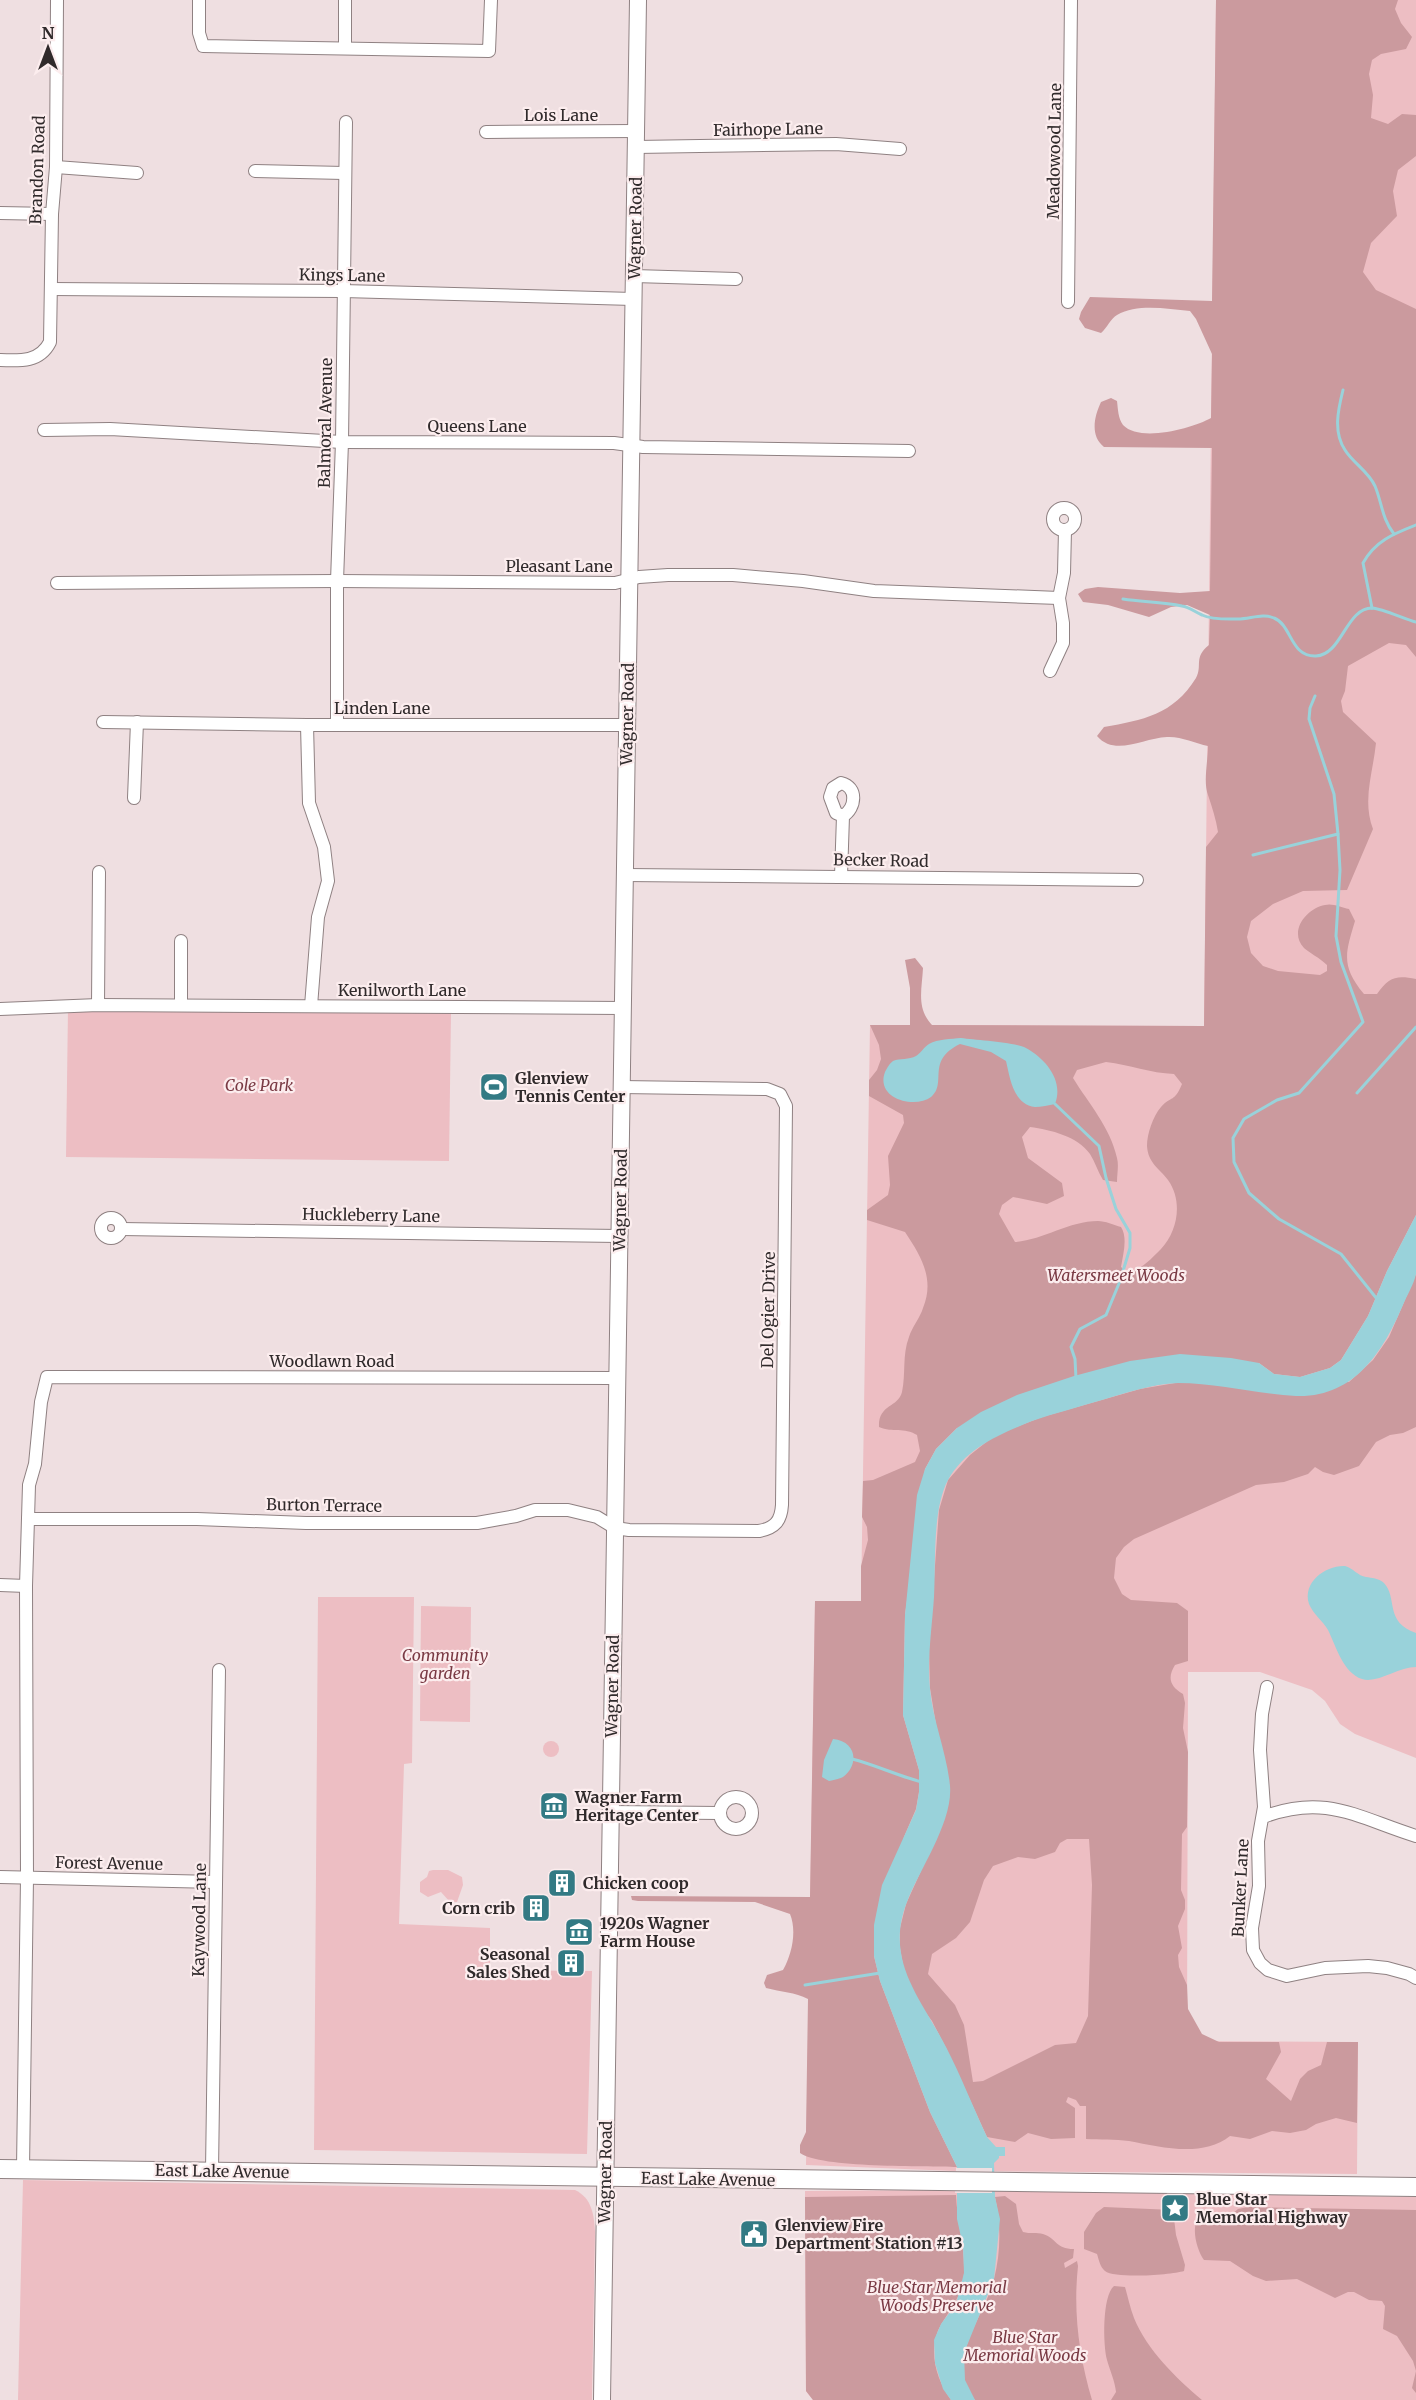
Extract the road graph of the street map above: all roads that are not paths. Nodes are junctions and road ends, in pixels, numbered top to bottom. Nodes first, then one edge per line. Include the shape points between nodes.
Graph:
1 (57, 0) edge
2 (199, 0) edge
3 (345, 0) edge
4 (491, 0) edge
5 (638, 0) edge
6 (1071, 0) edge
7 (345, 48) junction
8 (346, 122) dead end
9 (486, 132) dead end
10 (636, 139) junction
11 (900, 149) dead end
12 (56, 167) junction
13 (255, 171) dead end
14 (137, 173) dead end
15 (344, 173) junction
16 (0, 213) edge
17 (52, 214) junction
18 (634, 276) junction
19 (736, 279) dead end
20 (51, 289) junction
21 (343, 291) junction
22 (633, 299) junction
23 (1068, 302) dead end
24 (0, 360) edge
25 (45, 430) dead end
26 (342, 442) junction
27 (631, 445) junction
28 (909, 451) dead end
29 (1065, 530) dead end
30 (629, 580) junction
31 (337, 581) junction
32 (57, 583) dead end
33 (1059, 598) junction
34 (1050, 671) dead end
35 (103, 722) dead end
36 (137, 722) junction
37 (337, 724) junction
38 (307, 725) junction
39 (627, 725) junction
40 (134, 798) dead end
41 (843, 816) dead end
42 (99, 872) dead end
43 (625, 875) junction
44 (841, 876) junction
45 (1137, 880) dead end
46 (180, 940) dead end
47 (98, 1005) junction
48 (180, 1005) junction
49 (311, 1006) junction
50 (0, 1008) edge
51 (623, 1008) junction
52 (621, 1087) junction
53 (121, 1229) dead end
54 (619, 1236) junction
55 (617, 1378) junction
56 (28, 1519) junction
57 (615, 1528) junction
58 (0, 1585) edge
59 (26, 1586) junction
60 (219, 1670) dead end
61 (1267, 1687) dead end
62 (610, 1812) junction
63 (720, 1813) dead end
64 (1263, 1817) junction
65 (1416, 1836) edge
66 (0, 1877) edge
67 (27, 1878) junction
68 (216, 1882) junction
69 (1416, 1978) edge
70 (0, 2169) edge
71 (23, 2169) junction
72 (212, 2171) junction
73 (605, 2177) junction
74 (1416, 2187) edge
75 (602, 2400) edge

1 - 12 street, Brandon Road
2 - 7 street via 203,46
3 - 7 street
4 - 7 street via 489,51
5 - 10 street, Wagner Road
6 - 23 street, Meadowood Lane
8 - 15 street, Balmoral Avenue
9 - 10 street, Lois Lane
10 - 11 street, Fairhope Lane
10 - 18 street, Wagner Road
12 - 14 street
12 - 17 street, Brandon Road
13 - 15 street
15 - 21 street, Balmoral Avenue
16 - 17 street
17 - 20 street, Brandon Road
18 - 19 street
18 - 22 street, Wagner Road
20 - 21 street, Kings Lane
20 - 24 street, Brandon Road via 50,342 40,356
21 - 22 street, Kings Lane
21 - 26 street, Balmoral Avenue
22 - 27 street, Wagner Road
25 - 26 street, Queens Lane via 110,429
26 - 27 street, Queens Lane
26 - 31 street, Balmoral Avenue
27 - 28 street, Queens Lane
27 - 30 street, Wagner Road
29 - 33 street
30 - 31 street, Pleasant Lane
30 - 33 street, Pleasant Lane via 668,575 752,576 874,591
30 - 39 street, Wagner Road
31 - 32 street, Pleasant Lane
31 - 37 street, Balmoral Avenue
33 - 34 street via 1063,643
35 - 36 street, Linden Lane
36 - 38 street, Linden Lane
36 - 40 street
37 - 38 street, Linden Lane
37 - 39 street, Linden Lane
38 - 49 street via 309,803 324,847 328,881 318,917
39 - 43 street, Wagner Road
41 - 44 street
42 - 47 street
43 - 44 street, Becker Road
43 - 51 street, Wagner Road
44 - 45 street, Becker Road
46 - 48 street
47 - 48 street, Kenilworth Lane
47 - 50 street, Kenilworth Lane
48 - 49 street, Kenilworth Lane
49 - 51 street, Kenilworth Lane
51 - 52 street, Wagner Road
52 - 54 street, Wagner Road
52 - 57 street, Del Ogier Drive via 767,1089 780,1094 788,1114 779,1521 759,1531
53 - 54 street, Huckleberry Lane
54 - 55 street, Wagner Road
55 - 56 street, Woodlawn Road via 47,1377 29,1485
55 - 57 street, Wagner Road
56 - 57 street, Burton Terrace via 477,1524 535,1510 568,1510 597,1517
56 - 59 street
57 - 62 street, Wagner Road
58 - 59 street
59 - 67 street
60 - 68 street, Kaywood Lane
61 - 64 street, Bunker Lane via 1260,1750
62 - 63 street
62 - 73 street, Wagner Road
64 - 65 street via 1297,1808 1331,1807
64 - 69 street, Bunker Lane via 1252,1928 1253,1950 1260,1963 1287,1976 1358,1966 1387,1968
66 - 67 street, Forest Avenue
67 - 68 street, Forest Avenue
67 - 71 street
68 - 72 street, Kaywood Lane
70 - 71 main road, East Lake Avenue
71 - 72 main road, East Lake Avenue
72 - 73 main road, East Lake Avenue
73 - 74 main road, East Lake Avenue
73 - 75 street, Wagner Road

